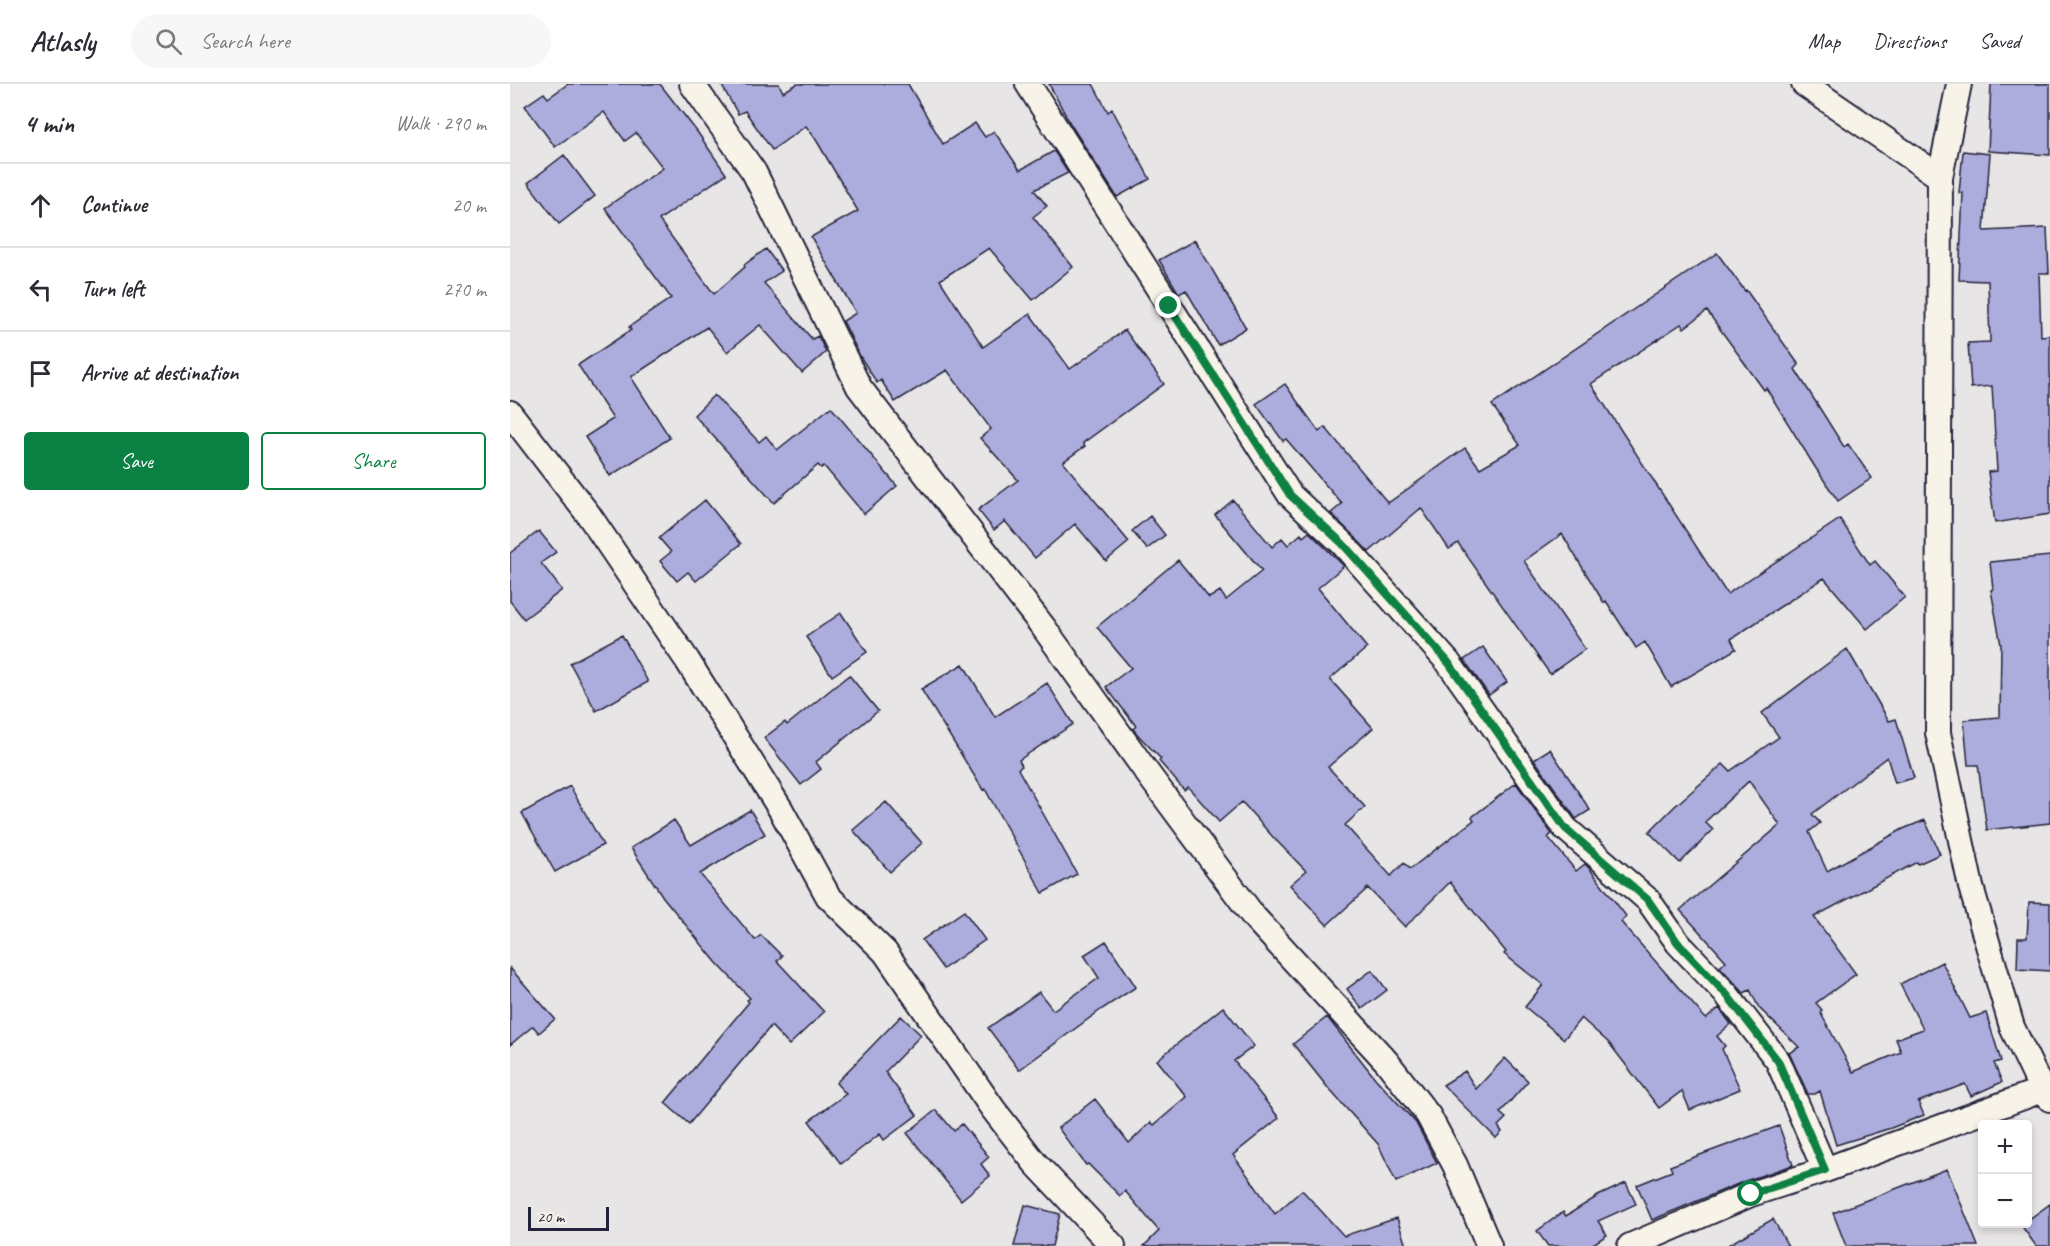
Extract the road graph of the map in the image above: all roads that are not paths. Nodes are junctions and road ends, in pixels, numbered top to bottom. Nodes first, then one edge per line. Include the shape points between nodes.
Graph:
1 (692, 84) edge
2 (1028, 84) edge
3 (1804, 84) edge
4 (1959, 84) edge
5 (1940, 177) junction
6 (510, 413) edge
7 (2046, 1095) edge
8 (1825, 1170) junction
9 (1113, 1246) edge
10 (1489, 1246) edge
11 (1630, 1246) edge

1 - 10 street via 754,172 859,387 1044,628 1254,917 1387,1062 1428,1115 1455,1165
2 - 8 street via 1290,495 1342,543 1448,662 1565,828 1648,900 1678,943 1727,995 1778,1061
3 - 5 street
4 - 5 street
5 - 7 street via 1938,733 1971,887 2012,1028
6 - 9 street via 588,514 687,660 781,810 828,896 885,952 1000,1118 1035,1163
7 - 8 street
8 - 11 street via 1751,1194

